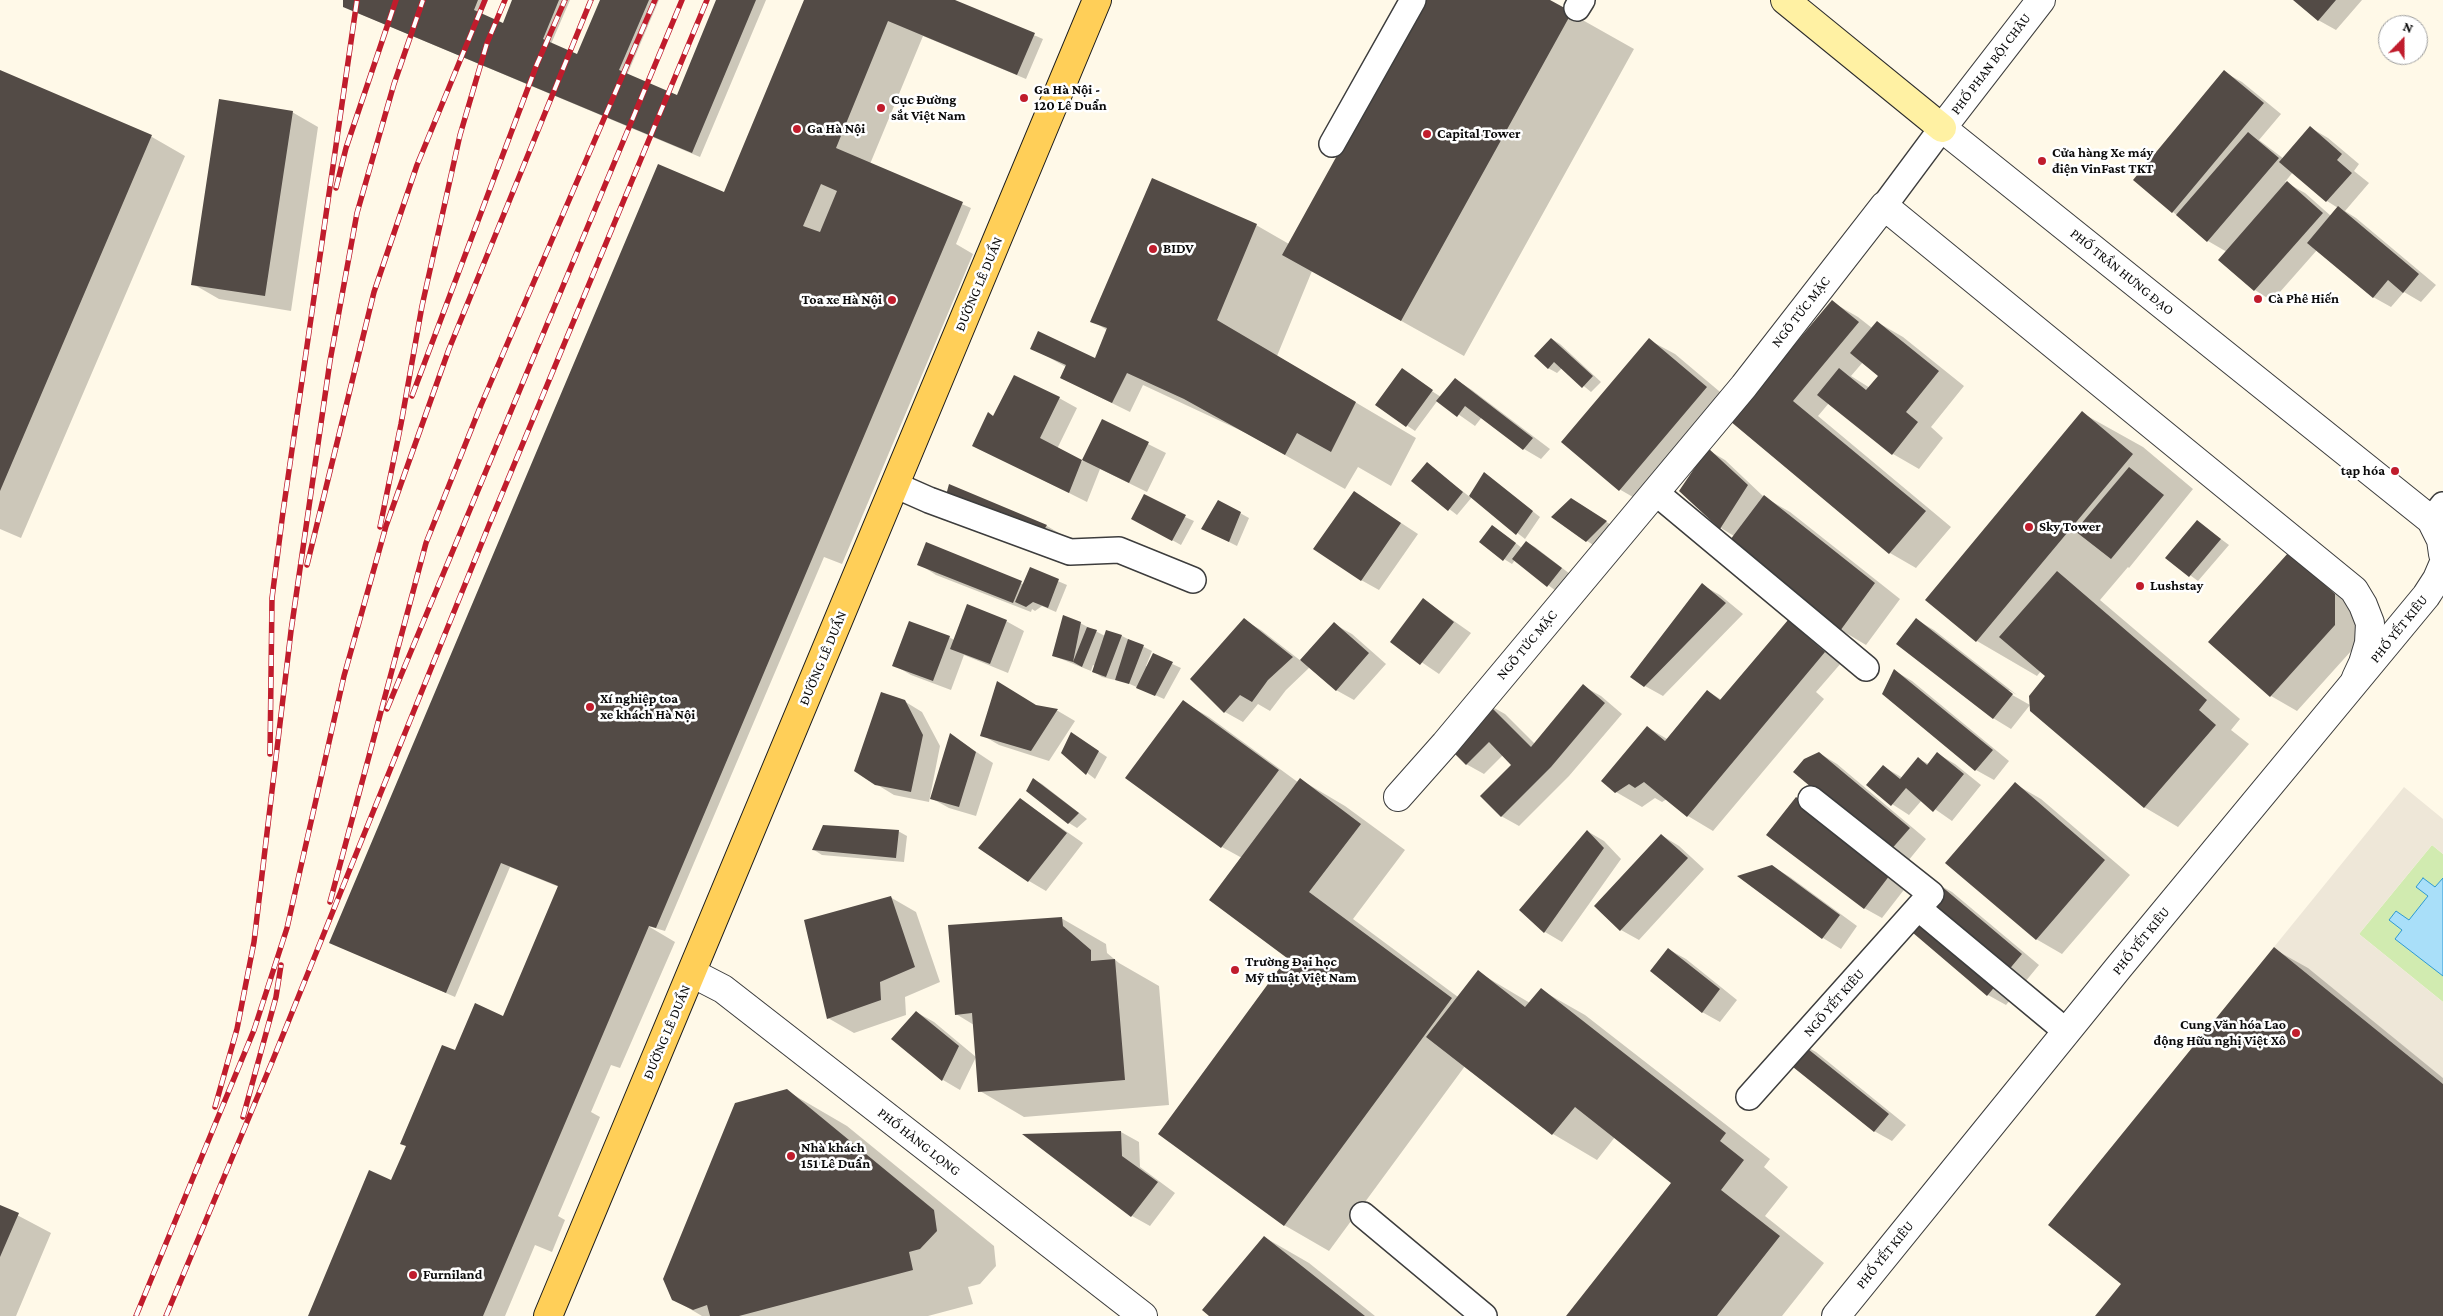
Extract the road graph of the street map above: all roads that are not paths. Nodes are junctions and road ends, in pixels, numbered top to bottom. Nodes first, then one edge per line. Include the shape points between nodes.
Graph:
1 (1097, 0) edge
2 (1413, 0) edge
3 (1785, 0) edge
4 (2041, 0) edge
5 (1942, 128) junction
6 (1332, 144) dead end
7 (1884, 206) junction
8 (895, 484) junction
9 (1654, 492) junction
10 (2437, 512) edge
11 (2443, 554) edge
12 (2443, 565) edge
13 (1193, 580) dead end
14 (1866, 668) dead end
15 (2354, 682) junction
16 (1398, 797) dead end
17 (1812, 799) dead end
18 (1918, 908) junction
19 (692, 974) junction
20 (2067, 1032) junction
21 (1749, 1097) dead end
22 (1363, 1215) dead end
23 (548, 1316) edge
24 (1144, 1316) edge
25 (1484, 1316) edge
26 (1836, 1316) edge

1 - 8 main road, ĐƯỜNG LÊ DUẨN
2 - 6 lane
3 - 5 main road, PHỐ TRẦN HƯNG ĐẠO
4 - 5 street, PHỐ PHAN BỘI CHÂU
5 - 7 lane, NGÕ TỨC MẶC
5 - 10 street, PHỐ TRẦN HƯNG ĐẠO
7 - 9 street, NGÕ TỨC MẶC via 1744,386
7 - 15 street via 2354,590 2370,623 2369,643
8 - 13 lane via 929,500 1070,552 1119,550
8 - 19 main road, ĐƯỜNG LÊ DUẨN
9 - 14 lane
9 - 16 street, NGÕ TỨC MẶC
10 - 11 street, PHỐ TRẦN HƯNG ĐẠO
12 - 15 street, PHỐ YẾT KIÊU via 2426,596
15 - 20 street, PHỐ YẾT KIÊU
17 - 18 lane, NGÕ YẾT KIÊU via 1931,894
18 - 20 lane
18 - 21 lane, NGÕ YẾT KIÊU
19 - 23 main road, ĐƯỜNG LÊ DUẨN
19 - 24 street, PHỐ HÀNG LỌNG via 722,989
20 - 26 street, PHỐ YẾT KIÊU
22 - 25 lane

